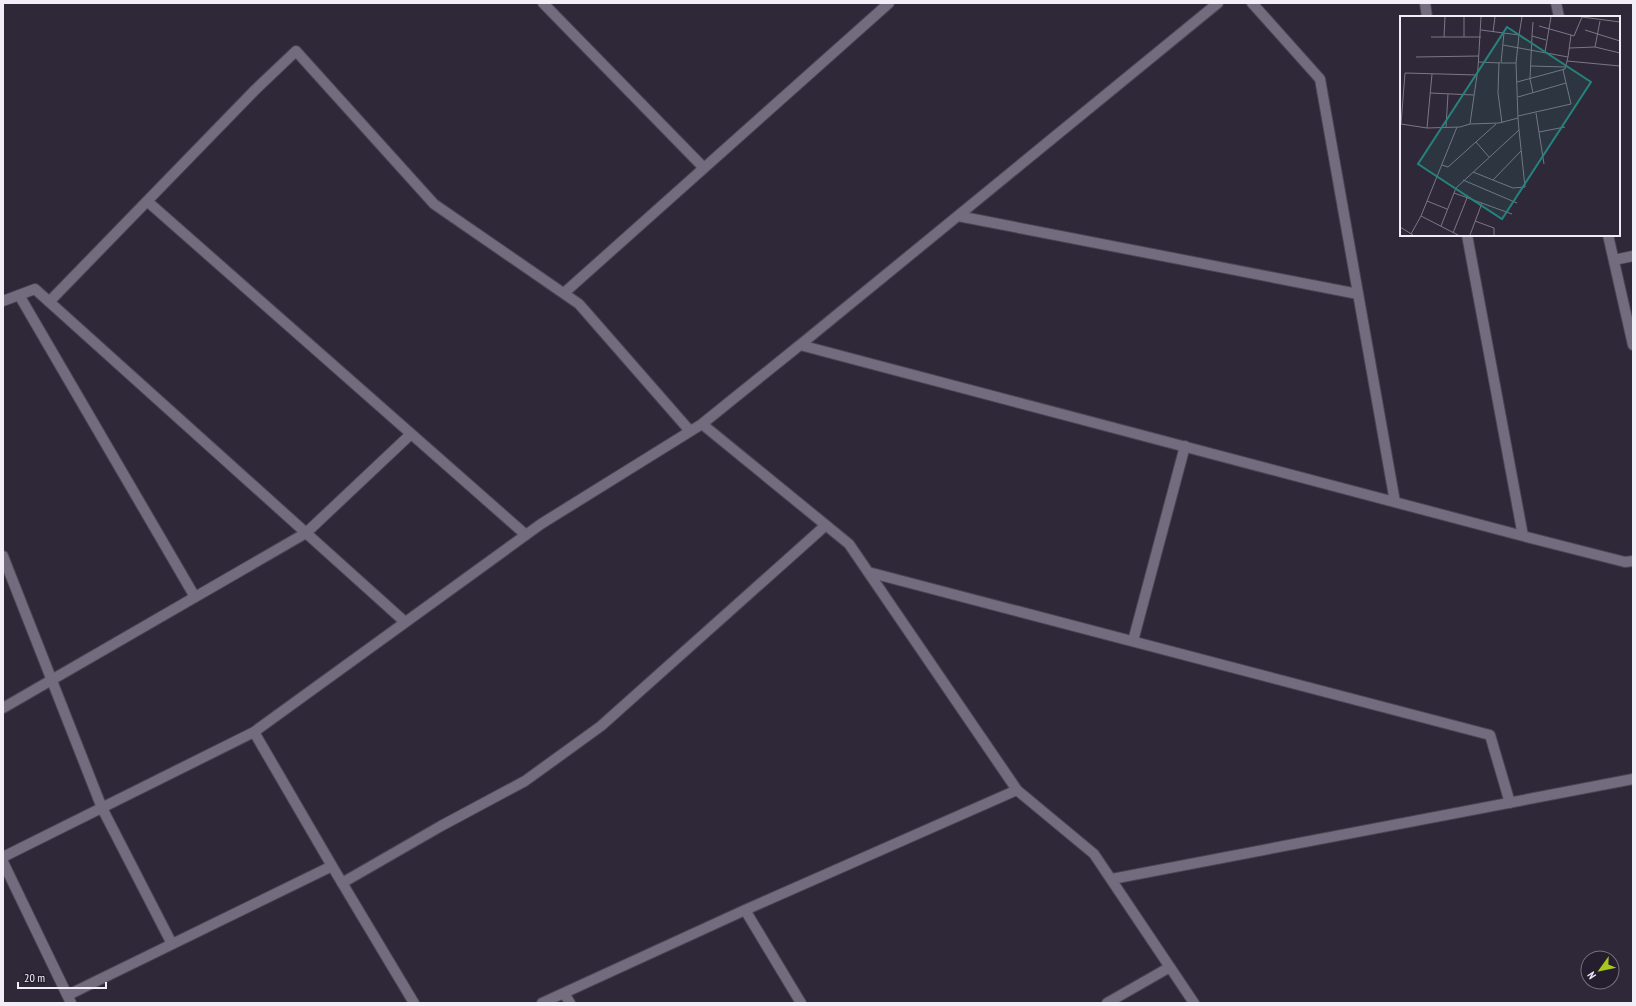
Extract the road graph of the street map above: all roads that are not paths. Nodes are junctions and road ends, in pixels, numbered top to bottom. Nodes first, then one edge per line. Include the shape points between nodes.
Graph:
1 (543, 3) edge
2 (889, 3) edge
3 (1218, 3) edge
4 (1252, 3) edge
5 (1425, 3) edge
6 (1556, 3) edge
7 (1428, 16) edge
8 (1559, 16) edge
9 (704, 168) junction
10 (148, 201) junction
11 (958, 216) junction
12 (1467, 236) edge
13 (1608, 236) edge
14 (1633, 256) edge
15 (1614, 260) junction
16 (564, 293) junction
17 (1358, 294) junction
18 (18, 295) junction
19 (3, 301) edge
20 (49, 302) junction
21 (800, 345) junction
22 (1633, 345) edge
23 (702, 424) junction
24 (690, 431) junction
25 (411, 434) junction
26 (1185, 446) junction
27 (1395, 502) junction
28 (826, 525) junction
29 (306, 533) junction
30 (526, 535) junction
31 (1522, 536) junction
32 (3, 556) edge
33 (1633, 561) edge
34 (868, 572) junction
35 (195, 597) junction
36 (405, 622) junction
37 (1133, 642) junction
38 (52, 680) junction
39 (3, 708) edge
40 (254, 732) junction
41 (1633, 779) edge
42 (1017, 790) junction
43 (1510, 803) junction
44 (102, 808) junction
45 (3, 857) edge
46 (3, 862) edge
47 (332, 866) junction
48 (1112, 880) junction
49 (342, 883) junction
50 (745, 910) junction
51 (172, 944) junction
52 (1170, 967) junction
53 (564, 993) junction
54 (70, 999) edge
55 (414, 1003) edge
56 (542, 1003) edge
57 (570, 1003) edge
58 (801, 1003) edge
59 (1107, 1003) edge
60 (1194, 1003) edge

1 - 9 street
2 - 9 street
3 - 11 street
4 - 17 street via 1320,79
5 - 7 street
6 - 8 street
9 - 16 street
10 - 16 street via 296,51 434,204
10 - 20 street
10 - 25 street
11 - 17 street
11 - 21 street
12 - 31 street
13 - 15 street
14 - 15 street
15 - 22 street
16 - 24 street via 579,304
17 - 27 street
18 - 19 street
18 - 20 street via 35,289
18 - 35 street
20 - 29 street
21 - 23 street
21 - 26 street
23 - 24 street
23 - 28 street
24 - 30 street
25 - 29 street
25 - 30 street
26 - 27 street
26 - 37 street
27 - 31 street
28 - 34 street via 849,544
28 - 49 street via 601,726 525,781
29 - 35 street
29 - 36 street
30 - 36 street
31 - 33 street via 1625,562
32 - 38 street
34 - 37 street
34 - 42 street
35 - 38 street
36 - 40 street
37 - 43 street via 1490,735
38 - 39 street
38 - 44 street
40 - 44 street
40 - 47 street
41 - 43 street
42 - 48 street via 1094,854
42 - 50 street
43 - 48 street
44 - 45 street
44 - 51 street
46 - 54 street
47 - 49 street
47 - 51 street
48 - 52 street
49 - 55 street
50 - 53 street
50 - 58 street
51 - 54 street
52 - 59 street
52 - 60 street
53 - 56 street
53 - 57 street

